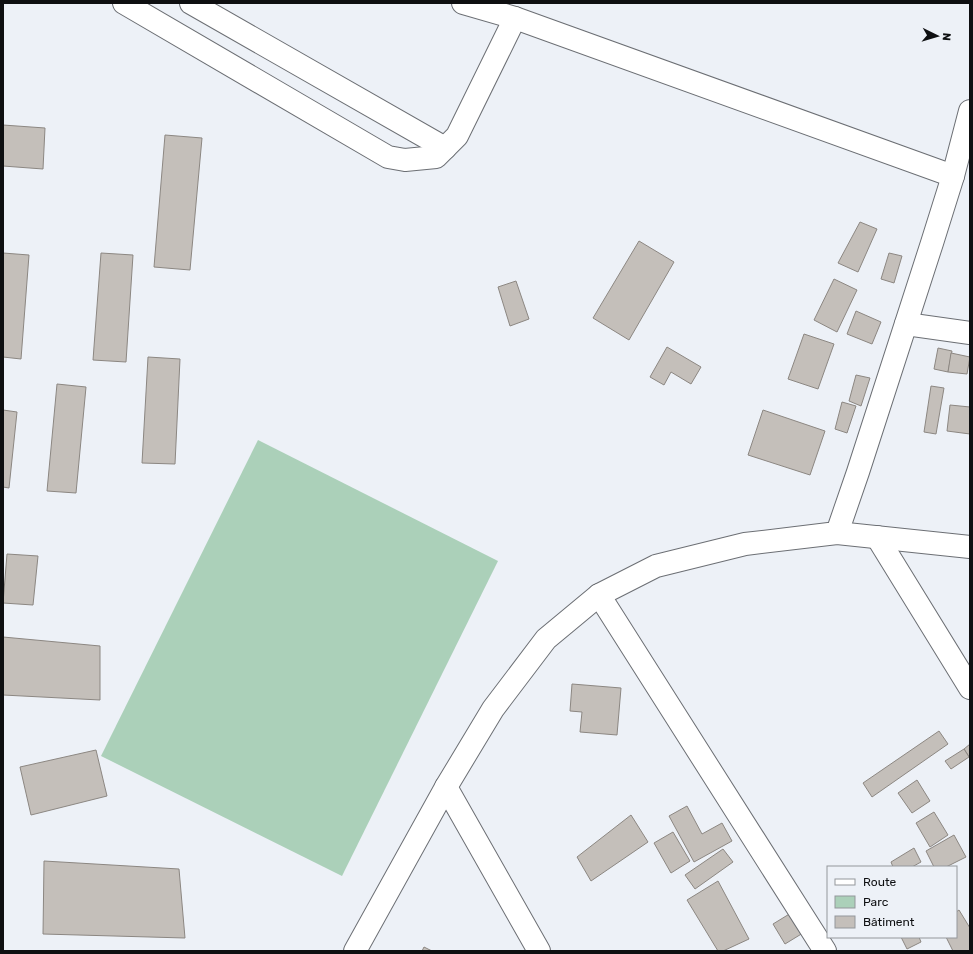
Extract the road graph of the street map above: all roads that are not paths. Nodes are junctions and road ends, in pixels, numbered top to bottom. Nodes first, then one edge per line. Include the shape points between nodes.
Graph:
1 (124, 3) edge
2 (191, 3) edge
3 (463, 3) edge
4 (515, 18) junction
5 (970, 111) edge
6 (445, 148) junction
7 (953, 176) junction
8 (906, 324) junction
9 (970, 333) edge
10 (837, 533) junction
11 (877, 537) junction
12 (970, 547) edge
13 (599, 595) junction
14 (970, 688) edge
15 (446, 787) junction
16 (355, 951) edge
17 (539, 951) edge
18 (825, 951) edge

1 - 6 street via 388,157 405,160 436,157
2 - 6 street
3 - 4 street
4 - 6 street via 457,136
4 - 7 street
5 - 7 street
7 - 8 street
8 - 9 street
8 - 10 street
10 - 11 street
10 - 13 street via 745,544 656,566
11 - 12 street
11 - 14 street
13 - 15 street via 546,639 493,709
13 - 18 street
15 - 16 street
15 - 17 street

